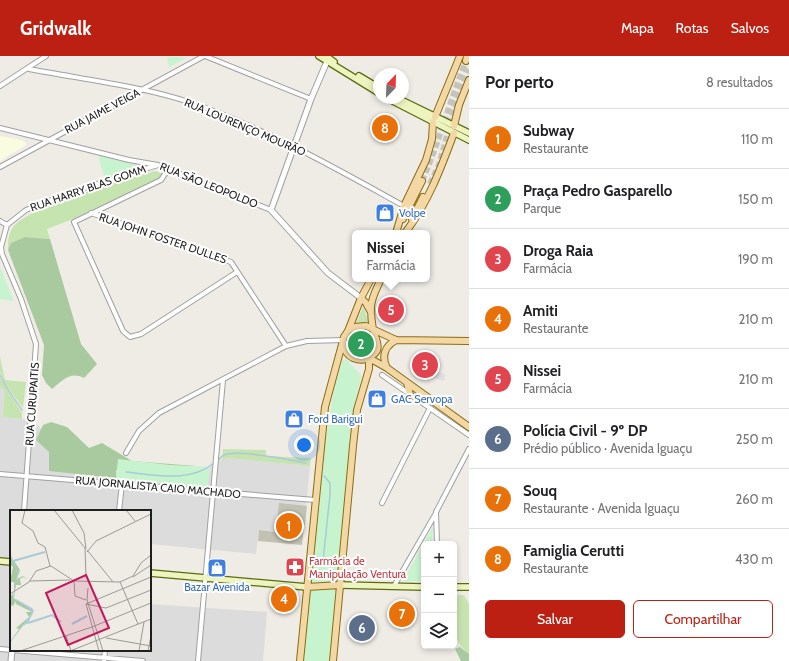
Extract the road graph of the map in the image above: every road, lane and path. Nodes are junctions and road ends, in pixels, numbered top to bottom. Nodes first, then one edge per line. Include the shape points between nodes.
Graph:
1 (46, 56) edge
2 (205, 56) edge
3 (319, 56) edge
4 (460, 56) edge
5 (327, 58) edge
6 (29, 69) junction
7 (469, 80) edge
8 (373, 85) edge
9 (0, 86) edge
10 (373, 89) edge
11 (141, 90) junction
12 (311, 99) junction
13 (400, 104) edge
14 (407, 104) edge
15 (434, 120) junction
16 (0, 128) edge
17 (454, 130) junction
18 (469, 133) edge
19 (49, 140) junction
20 (469, 140) edge
21 (294, 145) junction
22 (158, 165) junction
23 (0, 167) edge
24 (169, 168) junction
25 (422, 181) tunnel mouth
26 (430, 184) tunnel mouth
27 (404, 206) junction
28 (271, 210) junction
29 (91, 213) junction
30 (0, 221) edge
31 (7, 225) junction
32 (397, 230) edge
33 (398, 230) edge
34 (407, 230) edge
35 (407, 230) edge
36 (237, 272) junction
37 (369, 282) edge
38 (381, 282) edge
39 (361, 298) junction
40 (372, 315) junction
41 (373, 330) junction
42 (348, 331) junction
43 (344, 340) junction
44 (396, 340) junction
45 (469, 341) edge
46 (286, 346) junction
47 (369, 358) junction
48 (377, 362) junction
49 (387, 368) junction
50 (369, 369) junction
51 (382, 375) dead end
52 (223, 380) junction
53 (407, 383) junction
54 (410, 395) junction
55 (430, 408) junction
56 (469, 427) edge
57 (469, 435) edge
58 (469, 448) edge
59 (126, 453) dead end
60 (0, 474) edge
61 (26, 476) junction
62 (122, 484) junction
63 (214, 492) junction
64 (316, 500) junction
65 (382, 503) dead end
66 (24, 510) edge
67 (119, 510) edge
68 (436, 512) junction
69 (437, 541) edge
70 (0, 561) edge
71 (10, 562) edge
72 (151, 573) edge
73 (206, 577) junction
74 (340, 585) junction
75 (394, 586) junction
76 (421, 586) edge
77 (457, 587) edge
78 (469, 587) edge
79 (307, 588) junction
80 (0, 649) edge
81 (10, 650) edge
82 (12, 651) edge
83 (22, 651) edge
84 (104, 659) edge
85 (11, 661) edge
86 (143, 661) edge
87 (198, 661) edge
88 (300, 661) edge
89 (333, 661) edge

1 - 6 street
2 - 11 street, RUA JAIME VEIGA
2 - 12 street
3 - 5 main road
4 - 15 main road
5 - 8 main road
5 - 10 main road
5 - 12 street
6 - 9 street
6 - 11 street, RUA LOURENÇO MOURÃO
7 - 17 main road via 459,105
11 - 19 street, RUA JAIME VEIGA
11 - 21 street, RUA LOURENÇO MOURÃO via 191,103
12 - 21 street
13 - 15 main road
14 - 15 main road
15 - 17 main road
15 - 27 main road via 426,160
16 - 19 street, RUA SÃO LEOPOLDO
17 - 18 main road
17 - 20 main road
17 - 34 main road via 442,166 419,214
19 - 22 street, RUA SÃO LEOPOLDO
19 - 23 street, RUA JAIME VEIGA
21 - 27 street, RUA LOURENÇO MOURÃO
21 - 28 street
22 - 24 street, RUA SÃO LEOPOLDO
22 - 31 street, RUA HARRY BLAS GOMM via 75,191 26,210
24 - 28 street, RUA SÃO LEOPOLDO
24 - 29 street, RUA HARRY BLAS GOMM via 161,180
25 - 33 main road
26 - 35 main road
27 - 32 main road
28 - 39 street, RUA SÃO LEOPOLDO via 328,273
29 - 36 street, RUA JOHN FOSTER DULLES via 230,262
29 - 36 street, RUA HARRY BLAS GOMM via 74,222 123,331 130,337 141,334
30 - 31 street
31 - 61 street, RUA CURUPAITIS via 1,247 2,254 36,344
36 - 46 street, RUA JOHN FOSTER DULLES
37 - 39 main road
38 - 40 main road via 372,302
39 - 40 main road
39 - 42 main road
40 - 41 main road
41 - 42 main road via 359,326
41 - 44 main road
41 - 47 main road via 378,347
42 - 43 main road
43 - 46 street via 307,341
43 - 47 main road via 344,347 349,356 359,360
43 - 64 main road via 325,407
44 - 45 main road
44 - 49 main road via 388,346 385,353 384,361
46 - 52 street
47 - 48 main road
47 - 50 main road
48 - 49 main road
48 - 50 main road
49 - 53 main road
50 - 74 main road via 357,410
51 - 54 street
52 - 59 street via 159,412 139,431
52 - 63 street
53 - 54 main road
53 - 56 main road
54 - 55 street
55 - 57 street
55 - 65 street
58 - 68 street
60 - 61 street, RUA JORNALISTA CAIO MACHADO
61 - 62 street, RUA JORNALISTA CAIO MACHADO
61 - 66 street, RUA CURUPAITIS
62 - 63 street, RUA JORNALISTA CAIO MACHADO
62 - 67 street
63 - 64 street, RUA JORNALISTA CAIO MACHADO
63 - 73 street
64 - 79 main road
68 - 69 street
68 - 75 street
70 - 71 main road
72 - 73 main road
73 - 79 main road
73 - 87 street
74 - 75 main road
74 - 79 main road
74 - 89 main road
75 - 76 main road
77 - 78 main road
79 - 88 main road
80 - 81 street
82 - 85 street
83 - 84 street
84 - 86 street

